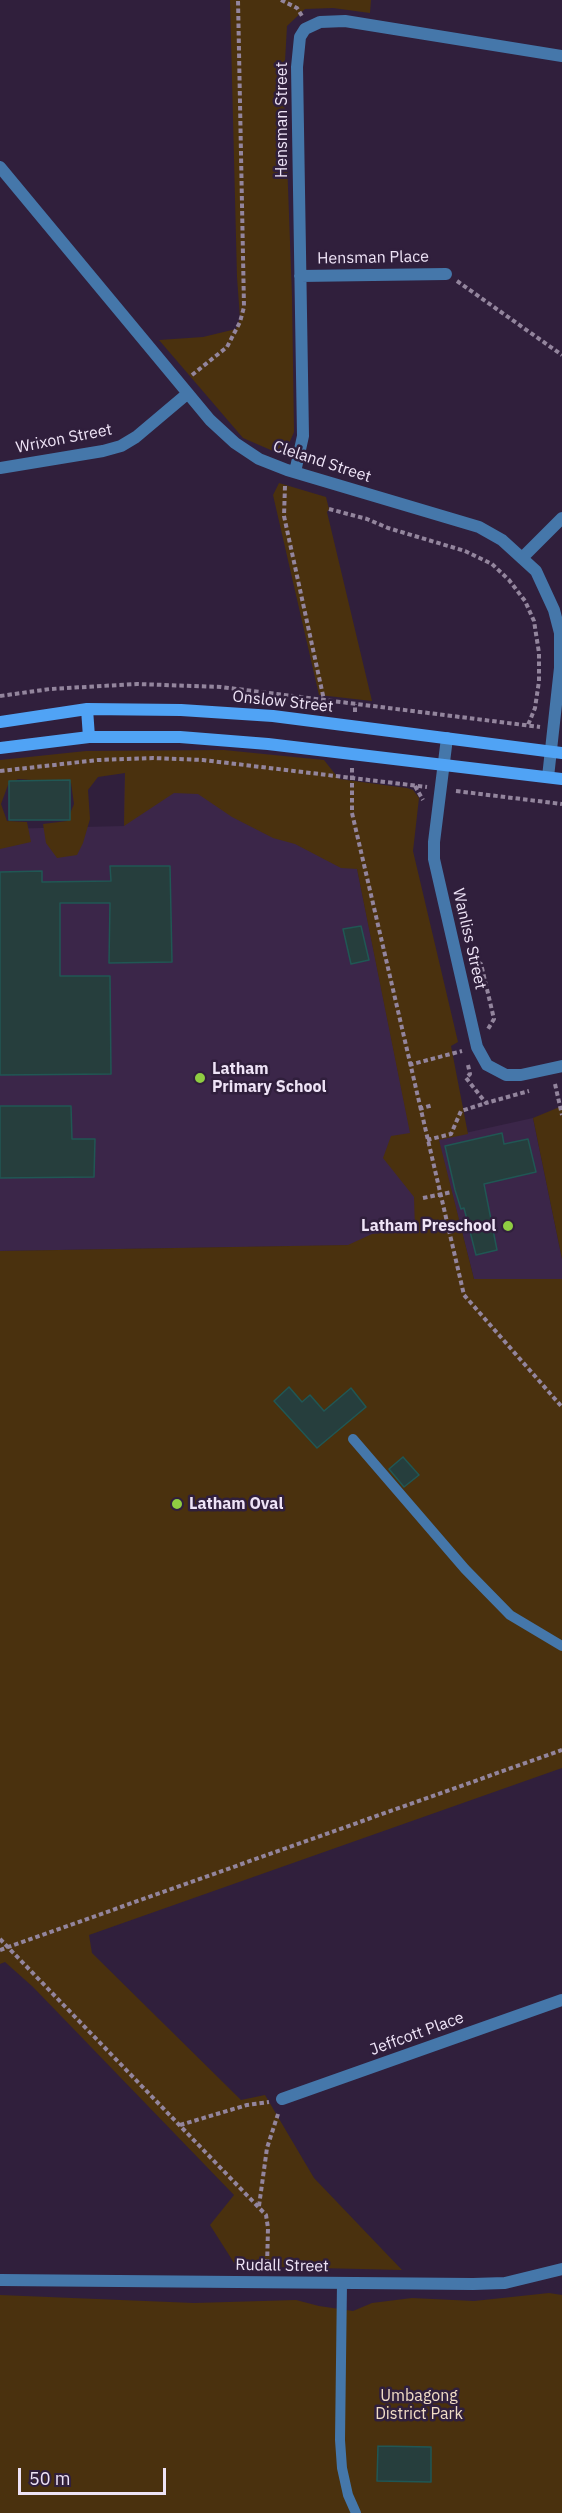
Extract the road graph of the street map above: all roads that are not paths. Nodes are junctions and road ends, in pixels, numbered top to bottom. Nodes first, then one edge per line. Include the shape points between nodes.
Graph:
1 (562, 56) edge
2 (0, 167) edge
3 (446, 274) road end
4 (300, 276) junction
5 (184, 389) junction
6 (0, 468) edge
7 (291, 471) junction
8 (562, 518) edge
9 (523, 557) junction
10 (87, 709) junction
11 (0, 722) edge
12 (89, 737) junction
13 (447, 738) junction
14 (0, 748) edge
15 (556, 753) edge
16 (443, 765) junction
17 (548, 777) junction
18 (562, 779) edge
19 (558, 1067) edge
20 (353, 1439) dead end
21 (562, 1646) edge
22 (562, 2000) edge
23 (282, 2100) road end
24 (562, 2269) edge
25 (0, 2280) edge
26 (342, 2283) junction
27 (356, 2513) edge

1 - 4 street, Hensman Street via 345,21 309,26 300,38 297,67
2 - 5 street, Cleland Street
3 - 4 street, Hensman Place
4 - 7 street, Hensman Street via 303,435
5 - 6 street, Wrixon Street via 136,437 121,446
5 - 7 street, Cleland Street via 235,443 259,459
7 - 9 street, Cleland Street via 480,527
8 - 9 street
9 - 15 street, Cleland Street via 544,586 560,633 553,728
10 - 11 street, Onslow Street
10 - 12 street
10 - 13 street, Onslow Street via 273,716
12 - 14 street
12 - 16 street via 180,737
13 - 15 street, Onslow Street
13 - 16 street, Wanliss Street
15 - 17 street, Cleland Street
16 - 17 street
16 - 19 street, Wanliss Street via 434,859 477,1047 487,1065 500,1074 521,1075
17 - 18 street
20 - 21 lane via 510,1615
22 - 23 street, Jeffcott Place
24 - 26 street, Rudall Street via 505,2283
25 - 26 street, Rudall Street
26 - 27 lane via 340,2440 342,2468

